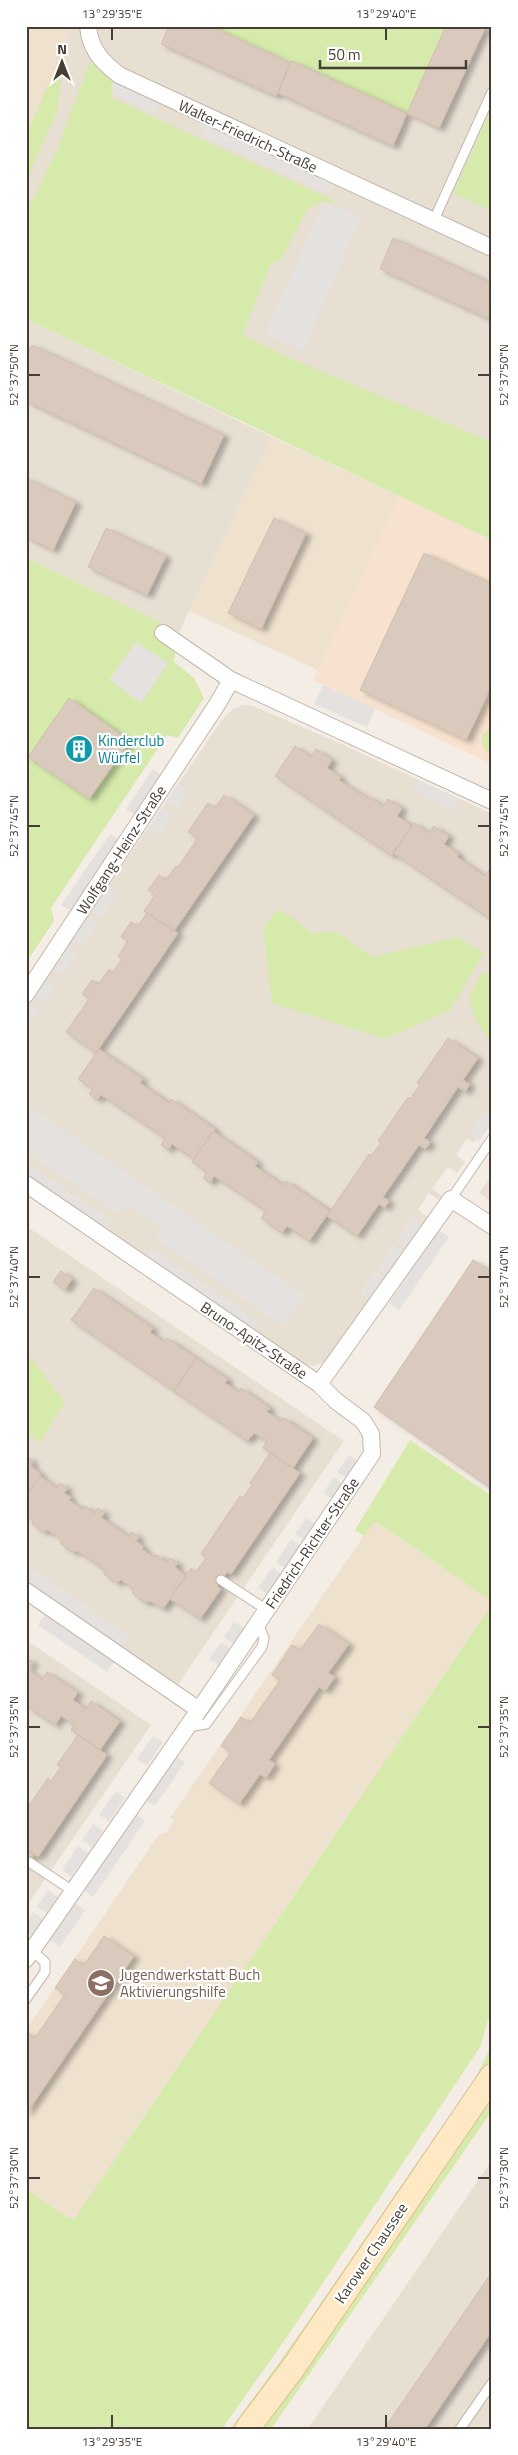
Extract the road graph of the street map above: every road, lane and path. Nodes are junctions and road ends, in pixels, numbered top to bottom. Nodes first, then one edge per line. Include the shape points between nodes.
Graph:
1 (88, 26) edge
2 (492, 92) edge
3 (433, 222) junction
4 (492, 248) edge
5 (163, 634) dead end
6 (231, 680) junction
7 (492, 802) edge
8 (26, 994) edge
9 (492, 1139) edge
10 (26, 1184) edge
11 (451, 1199) junction
12 (492, 1226) edge
13 (319, 1384) junction
14 (221, 1580) dead end
15 (26, 1591) edge
16 (263, 1616) junction
17 (199, 1710) junction
18 (187, 1727) junction
19 (29, 1862) dead end
20 (74, 1891) junction
21 (29, 1955) edge
22 (26, 1999) edge
23 (492, 2076) edge
24 (492, 2383) edge
25 (247, 2429) edge
26 (460, 2429) edge

1 - 3 street, Walter-Friedrich-Straße via 95,52 118,75
2 - 3 lane
3 - 4 street, Walter-Friedrich-Straße
5 - 6 street
6 - 7 street
6 - 8 street, Wolfgang-Heinz-Straße
9 - 11 lane, Bruno-Apitz-Straße
10 - 13 street, Bruno-Apitz-Straße
11 - 12 street
11 - 13 street, Bruno-Apitz-Straße
13 - 16 street, Friedrich-Richter-Straße via 363,1421 371,1434 372,1454
14 - 16 lane
15 - 17 street
16 - 17 street, Friedrich-Richter-Straße
16 - 18 lane via 262,1647 206,1724
17 - 18 street, Friedrich-Richter-Straße
18 - 20 street, Friedrich-Richter-Straße
19 - 20 lane
20 - 21 street, Friedrich-Richter-Straße
21 - 22 lane via 45,1962 45,1972
23 - 25 main road, Karower Chaussee via 293,2368
24 - 26 lane

